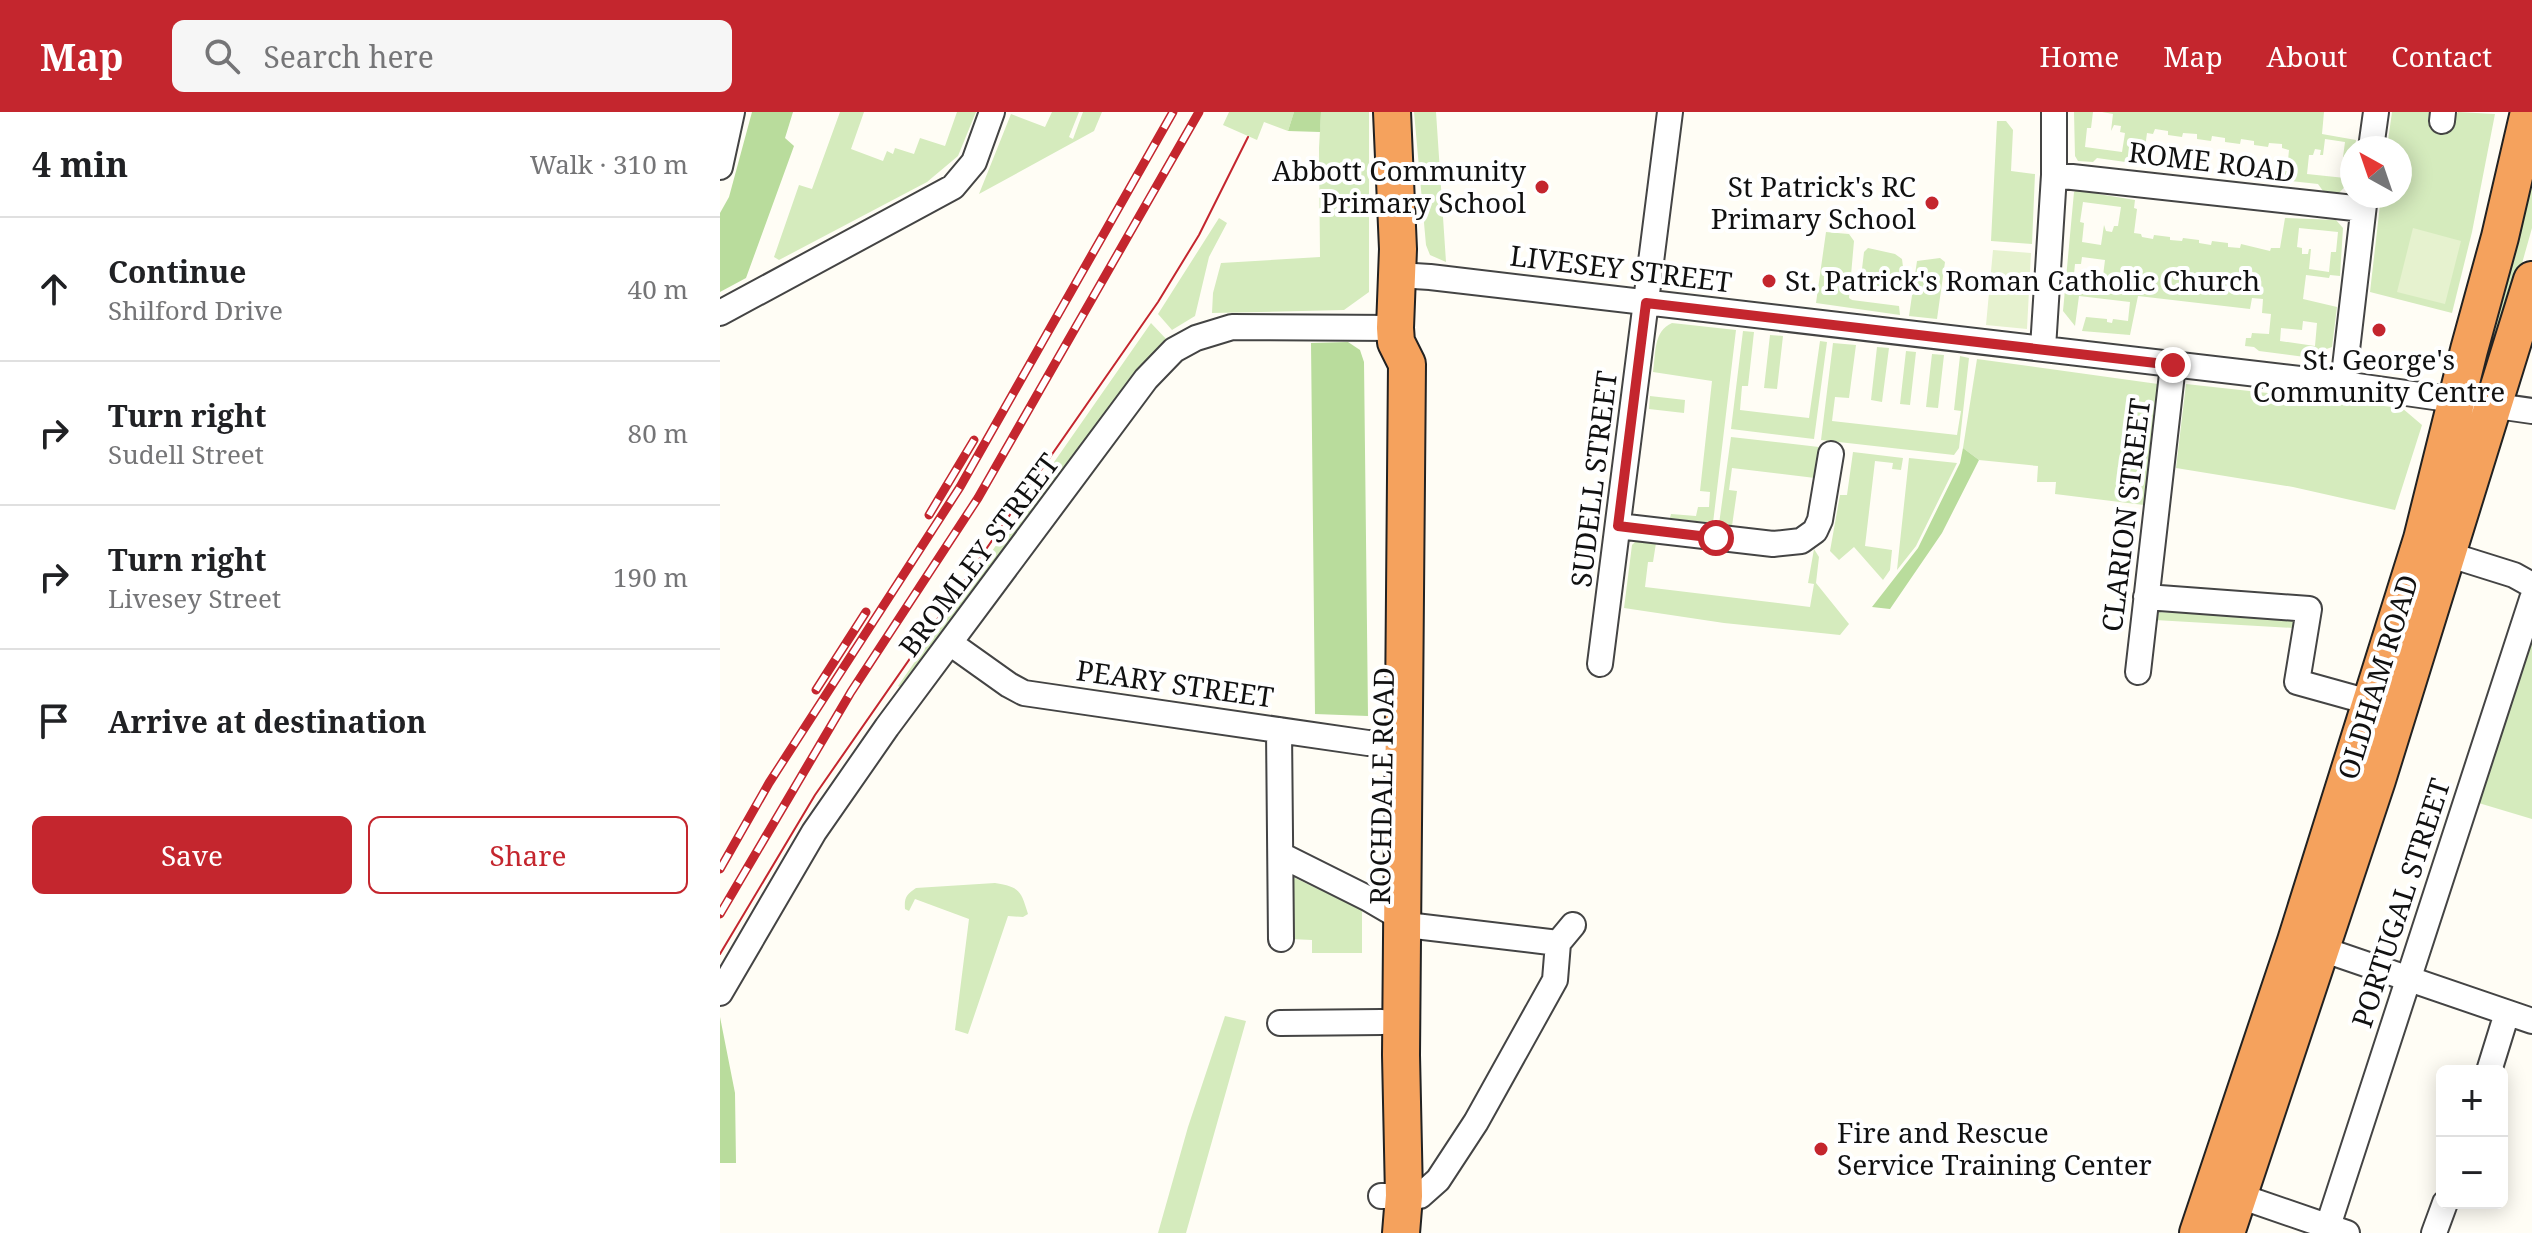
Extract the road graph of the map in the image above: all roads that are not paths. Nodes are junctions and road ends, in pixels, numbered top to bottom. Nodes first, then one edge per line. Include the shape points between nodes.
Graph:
1 (732, 112) edge
2 (992, 112) edge
3 (1392, 112) edge
4 (1670, 112) edge
5 (2054, 112) edge
6 (2376, 112) edge
7 (2529, 112) edge
8 (2373, 136) edge
9 (720, 167) edge
10 (2054, 175) junction
11 (2340, 201) edge
12 (2363, 208) edge
13 (1398, 275) junction
14 (2532, 280) edge
15 (1646, 303) junction
16 (720, 313) edge
17 (1395, 335) junction
18 (2043, 348) junction
19 (2173, 365) junction
20 (2343, 384) junction
21 (2457, 401) junction
22 (2495, 407) junction
23 (2532, 411) edge
24 (1831, 454) dead end
25 (1618, 526) junction
26 (2447, 554) junction
27 (2532, 585) edge
28 (2146, 597) junction
29 (2532, 599) edge
30 (950, 643) junction
31 (1600, 664) dead end
32 (2138, 672) dead end
33 (2369, 702) junction
34 (1279, 730) junction
35 (1394, 743) junction
36 (1281, 855) junction
37 (1392, 912) junction
38 (1281, 939) dead end
39 (2309, 945) junction
40 (2408, 978) junction
41 (720, 993) edge
42 (2507, 1013) junction
43 (2532, 1021) edge
44 (1382, 1022) junction
45 (1280, 1023) dead end
46 (2491, 1065) edge
47 (2226, 1192) junction
48 (1392, 1196) junction
49 (2443, 1209) edge
50 (2337, 1229) edge
51 (1379, 1233) edge
52 (1401, 1233) edge
53 (2198, 1233) edge
54 (2226, 1233) edge
55 (2434, 1233) edge

1 - 9 street
2 - 16 street via 974,162 953,187
3 - 13 highway, ROCHDALE ROAD
4 - 15 street, SUDELL STREET
5 - 10 street
6 - 8 street
7 - 21 highway, OLDHAM ROAD
10 - 11 street, ROME ROAD
10 - 18 street
12 - 20 street
13 - 15 street, LIVESEY STREET
13 - 17 highway, ROCHDALE ROAD
14 - 22 highway, OLDHAM ROAD
15 - 18 street, LIVESEY STREET
15 - 25 street, SUDELL STREET
17 - 30 street, BROMLEY STREET via 1232,327 1174,350 1146,379
17 - 35 highway, ROCHDALE ROAD via 1407,364
18 - 19 street, LIVESEY STREET
19 - 20 street, LIVESEY STREET
19 - 28 street, CLARION STREET
20 - 21 street, LIVESEY STREET
21 - 22 street, LIVESEY STREET
21 - 33 highway, OLDHAM ROAD via 2422,539
22 - 23 street, LIVESEY STREET
22 - 26 highway, OLDHAM ROAD
24 - 25 street via 1820,520 1801,541 1773,544
25 - 31 street, SUDELL STREET
26 - 27 street
26 - 39 highway, OLDHAM ROAD
28 - 32 street, CLARION STREET
28 - 33 street via 2309,609 2297,682
29 - 40 street, PORTUGAL STREET
30 - 34 street, PEARY STREET via 1024,693
30 - 41 street, BROMLEY STREET via 796,858
33 - 39 highway, OLDHAM ROAD
34 - 35 street, PEARY STREET
34 - 36 street
35 - 37 highway, ROCHDALE ROAD
36 - 37 street
36 - 38 street
37 - 44 highway, ROCHDALE ROAD
37 - 48 highway, ROCHDALE ROAD
37 - 48 street via 1415,926 1566,934 1555,980 1438,1180 1420,1196
39 - 40 street
39 - 47 highway, OLDHAM ROAD
40 - 42 street
40 - 50 street, PORTUGAL STREET
42 - 43 street
42 - 46 street
44 - 45 street
44 - 48 highway, ROCHDALE ROAD
47 - 50 street
47 - 53 highway, OLDHAM ROAD
47 - 54 highway, OLDHAM ROAD
48 - 51 highway, ROCHDALE ROAD
48 - 52 highway, ROCHDALE ROAD
49 - 55 street

